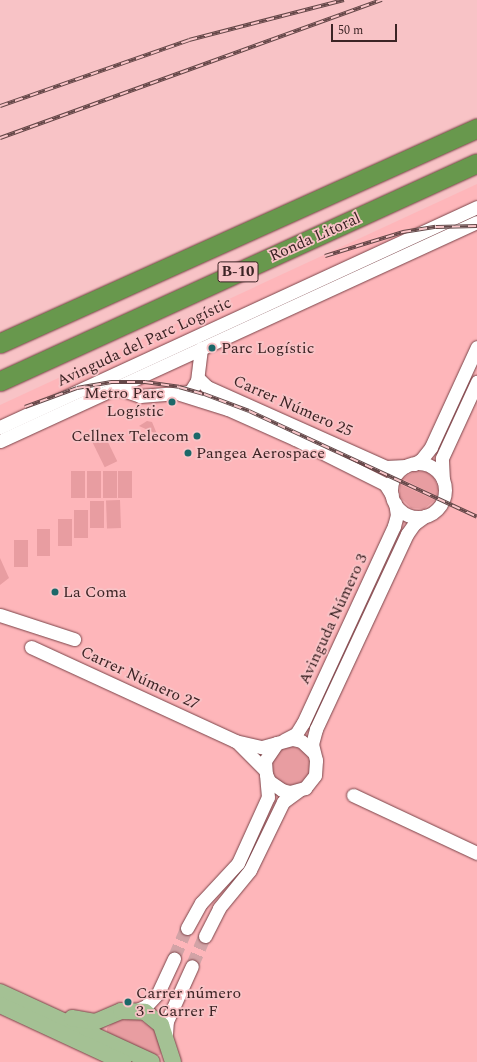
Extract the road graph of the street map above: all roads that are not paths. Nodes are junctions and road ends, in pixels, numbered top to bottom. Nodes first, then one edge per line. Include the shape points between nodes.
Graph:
1 (477, 128) edge
2 (477, 163) edge
3 (477, 207) edge
4 (477, 222) edge
5 (0, 344) edge
6 (477, 347) edge
7 (201, 348) junction
8 (198, 378) junction
9 (0, 380) edge
10 (477, 382) edge
11 (111, 390) junction
12 (180, 394) junction
13 (250, 418) joint
14 (0, 427) edge
15 (0, 441) edge
16 (410, 465) junction
17 (443, 480) junction
18 (394, 499) junction
19 (425, 516) junction
20 (0, 615) edge
21 (74, 639) dead end
22 (31, 647) dead end
23 (235, 741) junction
24 (280, 742) junction
25 (313, 752) junction
26 (265, 772) junction
27 (298, 791) junction
28 (352, 795) dead end
29 (477, 853) edge
30 (187, 928) tunnel mouth
31 (205, 936) tunnel mouth
32 (174, 958) tunnel mouth
33 (192, 966) tunnel mouth
34 (0, 992) edge
35 (0, 1005) edge
36 (137, 1010) junction
37 (45, 1012) junction
38 (166, 1034) junction
39 (123, 1062) edge
40 (152, 1062) edge
41 (173, 1062) edge

1 - 5 highway, Ronda Litoral / B-10
2 - 9 highway, Ronda Litoral / B-10
3 - 14 street, Avinguda del Parc Logístic
4 - 7 street, Avinguda del Parc Logístic
6 - 16 street via 431,447 421,460
7 - 8 street
7 - 11 street, Avinguda del Parc Logístic
8 - 12 street via 192,391
8 - 16 street, Carrer Número 25 via 207,387 381,465 395,468
10 - 17 street via 444,453 441,464
11 - 12 street, Avinguda del Parc Logístic via 123,390 140,396
11 - 15 street, Avinguda del Parc Logístic
12 - 13 street, Avinguda del Parc Logístic via 207,401
13 - 18 street, Carrer Número 25 via 380,481 388,486
16 - 17 street via 431,466
16 - 18 street via 394,479
17 - 19 street via 445,489 440,506
18 - 19 street via 407,514
18 - 24 street, Avinguda Número 3 via 397,515 394,526 304,723 296,734
19 - 25 street, Avinguda Número 3 via 414,524 407,534 316,729
20 - 21 street, Carrer Número 27
22 - 23 street, Carrer Número 27
23 - 24 street, Carrer Número 27 via 262,747
23 - 26 street, Carrer Número 27 via 252,754
24 - 25 street via 301,741
24 - 26 street via 267,754
25 - 27 street via 316,760 315,775 305,788
26 - 27 street via 278,789
26 - 30 street via 268,797 238,863 201,903
27 - 31 street via 283,802 250,870 219,908
28 - 29 street
32 - 36 street via 158,993 146,1006
33 - 38 street via 168,1021
34 - 37 main road
35 - 39 main road
36 - 37 main road via 121,1011 91,1022
36 - 38 main road via 156,1019
37 - 40 main road
38 - 41 main road

